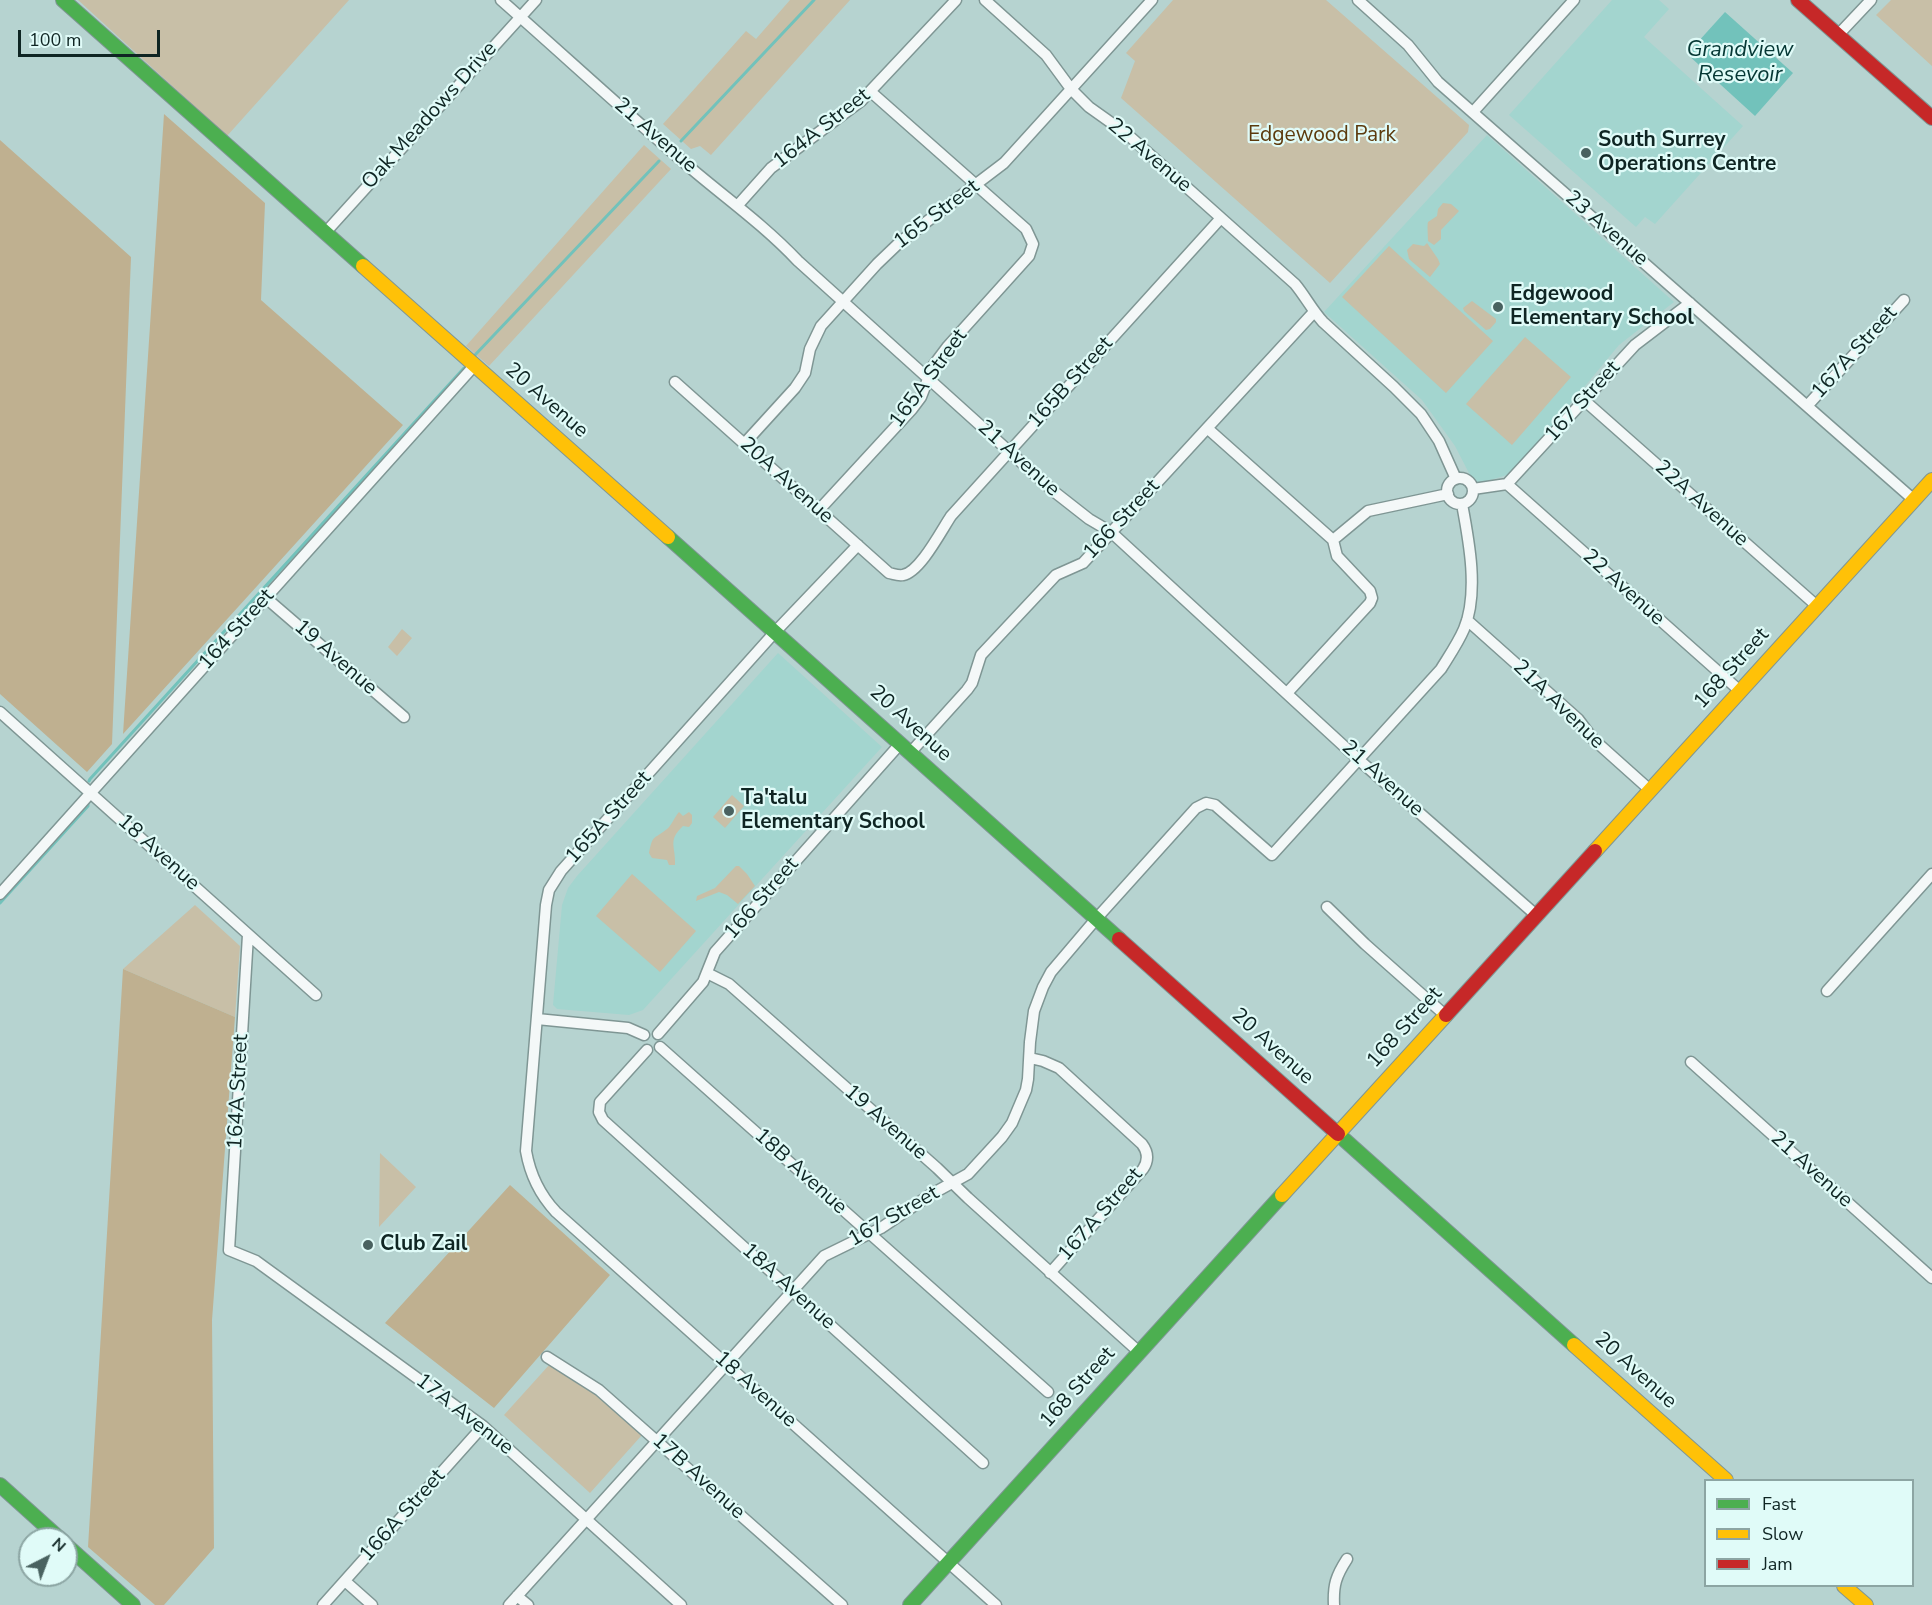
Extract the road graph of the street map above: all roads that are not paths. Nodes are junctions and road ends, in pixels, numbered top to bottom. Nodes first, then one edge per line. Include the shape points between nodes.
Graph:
1 (63, 0) edge
2 (501, 0) edge
3 (536, 0) edge
4 (956, 0) edge
5 (985, 0) edge
6 (1152, 0) edge
7 (1358, 0) edge
8 (1574, 0) edge
9 (1798, 0) edge
10 (1871, 0) edge
11 (520, 17) junction
12 (1838, 35) junction
13 (1071, 89) junction
14 (871, 92) junction
15 (1473, 112) junction
16 (1932, 118) edge
17 (976, 185) junction
18 (738, 205) junction
19 (1221, 218) junction
20 (325, 233) junction
21 (1904, 300) dead end
22 (843, 302) junction
23 (1690, 303) junction
24 (1314, 312) junction
25 (474, 366) junction
26 (928, 379) junction
27 (675, 382) dead end
28 (1585, 401) junction
29 (1807, 406) junction
30 (1207, 428) junction
31 (744, 444) junction
32 (1010, 451) junction
33 (1456, 479) junction
34 (1932, 480) edge
35 (1507, 484) junction
36 (1473, 489) junction
37 (1448, 494) junction
38 (1914, 500) junction
39 (1462, 504) junction
40 (819, 510) junction
41 (1112, 532) junction
42 (1333, 540) junction
43 (858, 545) junction
44 (900, 576) joint
45 (266, 598) junction
46 (1817, 606) junction
47 (1467, 620) junction
48 (775, 632) junction
49 (1740, 691) junction
50 (1287, 693) junction
51 (0, 712) edge
52 (404, 717) dead end
53 (905, 748) junction
54 (1359, 760) junction
55 (1650, 790) junction
56 (91, 792) junction
57 (1932, 874) edge
58 (1928, 888) edge
59 (0, 894) edge
60 (1327, 907) dead end
61 (1536, 915) junction
62 (1096, 919) junction
63 (248, 935) junction
64 (707, 973) junction
65 (1827, 991) dead end
66 (316, 995) dead end
67 (1445, 1015) junction
68 (537, 1019) junction
69 (658, 1034) junction
70 (644, 1035) junction
71 (660, 1047) junction
72 (647, 1050) junction
73 (1030, 1058) junction
74 (1691, 1062) dead end
75 (1337, 1133) junction
76 (528, 1164) joint
77 (953, 1183) junction
78 (870, 1233) junction
79 (229, 1250) joint
80 (1050, 1273) junction
81 (1932, 1278) edge
82 (792, 1291) junction
83 (1139, 1352) junction
84 (547, 1357) dead end
85 (726, 1365) junction
86 (1048, 1392) dead end
87 (483, 1426) junction
88 (658, 1441) junction
89 (983, 1462) dead end
90 (1725, 1479) edge
91 (0, 1485) edge
92 (586, 1520) junction
93 (47, 1527) edge
94 (78, 1556) edge
95 (1347, 1559) dead end
96 (948, 1563) junction
97 (345, 1581) junction
98 (1845, 1587) edge
99 (517, 1596) junction
100 (133, 1605) edge
101 (322, 1605) edge
102 (372, 1605) edge
103 (508, 1605) edge
104 (528, 1605) edge
105 (681, 1605) edge
106 (842, 1605) edge
107 (910, 1605) edge
108 (996, 1605) edge
109 (1334, 1605) edge
110 (1866, 1605) edge

1 - 20 street, 20 Avenue
2 - 11 street, 21 Avenue
3 - 11 street, Oak Meadows Drive
4 - 14 street, 164A Street
5 - 13 street, 22 Avenue via 1046,55
6 - 13 street, 165 Street
7 - 15 street, 23 Avenue
8 - 15 street
9 - 12 street
10 - 12 street
11 - 18 street, 21 Avenue via 681,160
11 - 20 street, Oak Meadows Drive
12 - 16 street
13 - 17 street, 165 Street via 1004,163
13 - 19 street, 22 Avenue
14 - 17 street
14 - 18 street, 164A Street via 771,168
15 - 23 street, 23 Avenue
17 - 22 street, 165 Street via 888,252
17 - 26 street, 165A Street via 1026,229 1033,244 1029,256 948,345
18 - 22 street, 21 Avenue
19 - 24 street, 22 Avenue via 1295,284
19 - 32 street, 165B Street
20 - 25 street, 20 Avenue
21 - 29 street, 167A Street
22 - 26 street, 21 Avenue
22 - 31 street, 165 Street via 821,326 795,388
23 - 28 street, 167 Street via 1635,345
23 - 29 street, 23 Avenue
24 - 30 street, 166 Street
24 - 33 street, 22 Avenue via 1421,414 1439,441
25 - 45 street, 164 Street
25 - 48 street, 20 Avenue
26 - 32 street, 21 Avenue
26 - 40 street, 165A Street via 912,409
27 - 31 street, 20A Avenue
28 - 35 street, 167 Street
28 - 46 street, 22A Avenue
29 - 38 street, 23 Avenue
30 - 41 street, 166 Street
30 - 42 street
31 - 40 street, 20A Avenue
32 - 41 street, 21 Avenue via 1052,490
32 - 44 street, 165B Street via 951,516 921,561
33 - 36 street via 1465,479
33 - 37 street via 1448,487
34 - 38 street, 168 Street
35 - 36 street
35 - 49 street, 22 Avenue
36 - 39 street via 1472,497
37 - 39 street via 1455,503
37 - 42 street via 1368,511
38 - 46 street, 168 Street
39 - 47 street via 1471,567
40 - 43 street, 20A Avenue
41 - 50 street, 21 Avenue
41 - 53 street, 166 Street via 1083,563 1056,574 981,655 967,690
42 - 50 street via 1337,555 1372,598
43 - 44 street, 20A Avenue via 889,573
43 - 48 street, 165A Street
45 - 52 street, 19 Avenue
45 - 56 street, 164 Street
46 - 49 street, 168 Street
47 - 54 street via 1441,669
47 - 55 street, 21A Avenue via 1578,718 1593,739
48 - 53 street, 20 Avenue
48 - 68 street, 165A Street via 552,884 546,905
49 - 55 street, 168 Street
50 - 54 street, 21 Avenue
51 - 56 street, 18 Avenue
53 - 62 street, 20 Avenue
53 - 64 street, 166 Street via 715,952
54 - 61 street, 21 Avenue
54 - 62 street, 167 Street via 1272,855 1215,805 1206,803 1196,808
55 - 61 street, 168 Street
56 - 59 street, 164 Street
56 - 63 street, 18 Avenue
57 - 58 street
58 - 65 street
60 - 67 street
61 - 67 street, 168 Street
62 - 73 street, 167 Street via 1043,987 1031,1026
62 - 75 street, 20 Avenue
63 - 66 street, 18 Avenue
63 - 79 street, 164A Street
64 - 69 street, 166 Street
64 - 77 street, 19 Avenue via 729,984
67 - 75 street, 168 Street
68 - 70 street via 628,1029
68 - 76 street, 165A Street via 526,1141
69 - 70 street via 652,1031
69 - 71 street via 662,1039
70 - 72 street via 642,1043
71 - 72 street
71 - 78 street, 18B Avenue
72 - 82 street, 18A Avenue via 603,1099 599,1108 603,1120
73 - 77 street, 167 Street via 1026,1090 1012,1123 979,1164
73 - 80 street, 167A Street via 1059,1068 1142,1144 1148,1156 1143,1169
74 - 81 street, 21 Avenue
75 - 83 street, 168 Street
75 - 90 street, 20 Avenue
76 - 85 street, 18 Avenue via 543,1196 556,1212
77 - 78 street, 167 Street
77 - 80 street, 19 Avenue
78 - 82 street, 167 Street via 824,1256
78 - 86 street, 18B Avenue
79 - 87 street, 17A Avenue via 256,1261
80 - 83 street, 19 Avenue
82 - 85 street, 167 Street
82 - 89 street, 18A Avenue
83 - 96 street, 168 Street
84 - 88 street, 17B Avenue via 599,1390
85 - 88 street, 167 Street
85 - 96 street, 18 Avenue
87 - 92 street, 17A Avenue
87 - 97 street, 166A Street
88 - 92 street, 167 Street
88 - 106 street, 17B Avenue
91 - 93 street
92 - 99 street, 167 Street
92 - 105 street, 17A Avenue
94 - 100 street
95 - 109 street via 1333,1589
96 - 107 street, 168 Street
96 - 108 street, 18 Avenue
97 - 101 street, 166A Street
97 - 102 street
98 - 110 street
99 - 103 street, 167 Street
99 - 104 street

